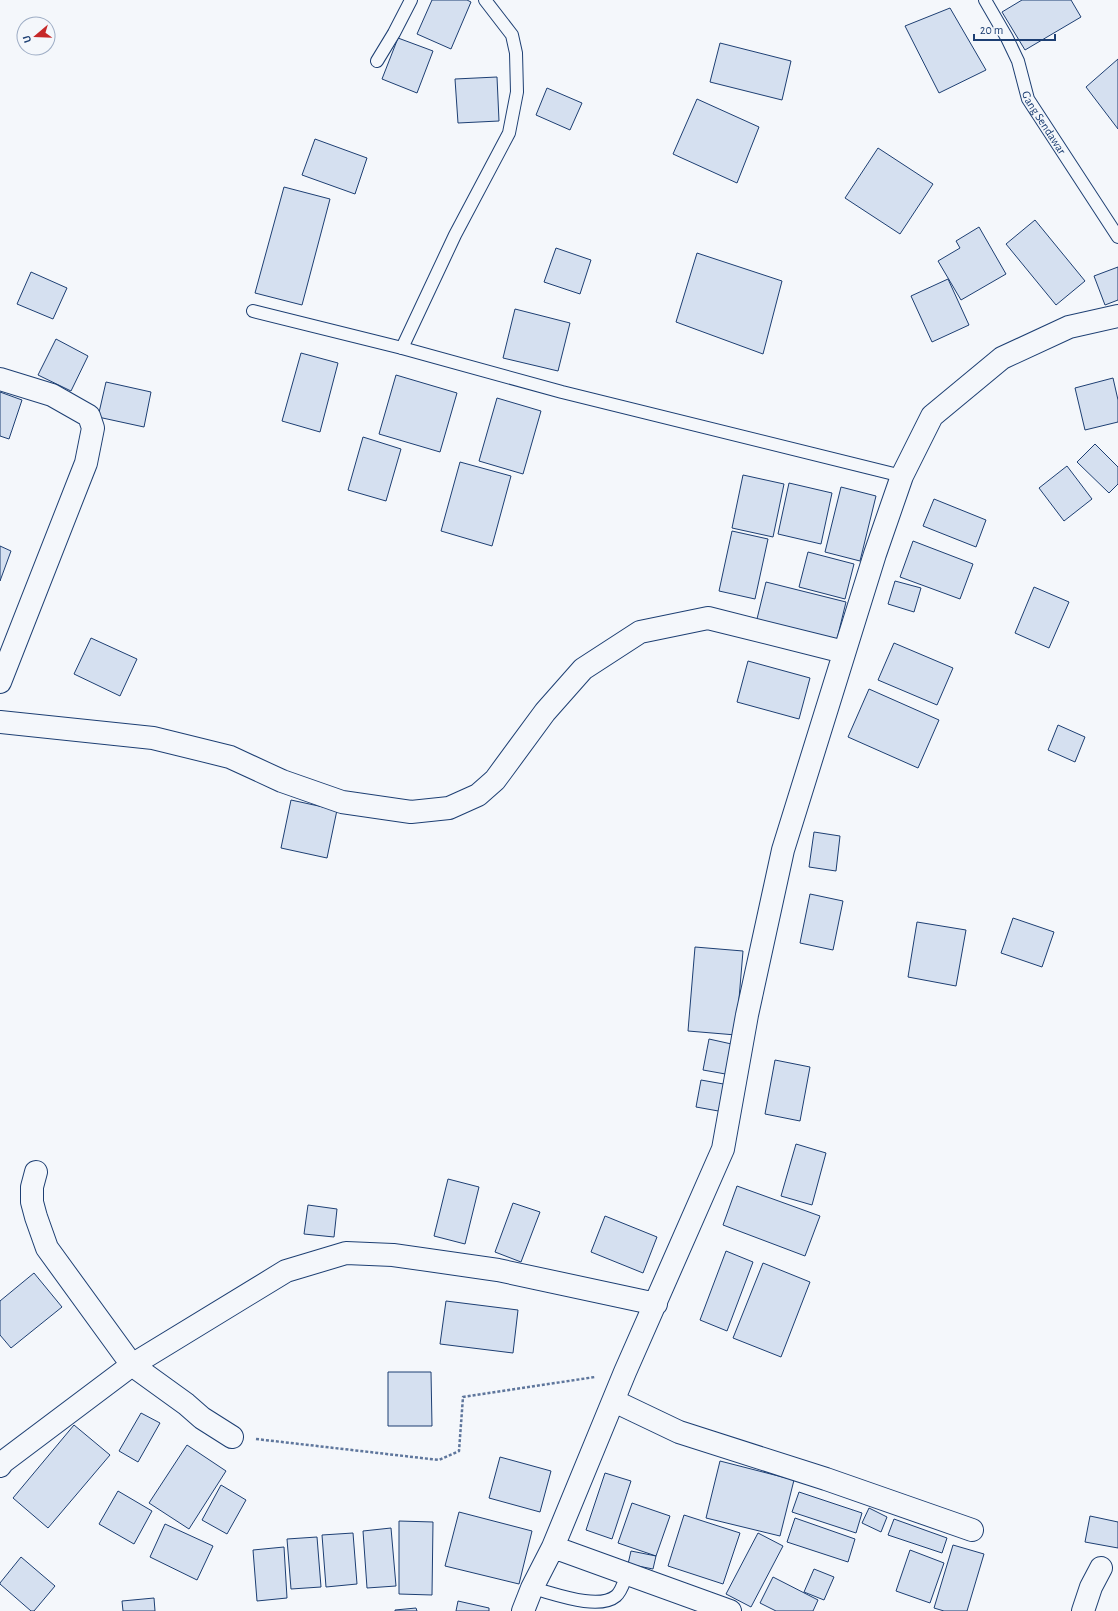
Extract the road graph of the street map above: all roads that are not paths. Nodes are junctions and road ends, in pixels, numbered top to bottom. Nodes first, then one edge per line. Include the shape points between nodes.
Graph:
1 (411, 0) edge
2 (485, 0) edge
3 (985, 0) edge
4 (377, 61) dead end
5 (1118, 237) edge
6 (253, 311) dead end
7 (1118, 316) edge
8 (402, 348) junction
9 (0, 379) edge
10 (902, 476) junction
11 (844, 652) junction
12 (0, 682) edge
13 (0, 722) edge
14 (36, 1172) dead end
15 (656, 1304) junction
16 (132, 1365) junction
17 (614, 1401) junction
18 (232, 1437) road end
19 (0, 1466) edge
20 (972, 1530) dead end
21 (554, 1547) junction
22 (1100, 1568) dead end
23 (626, 1574) junction
24 (532, 1588) junction
25 (523, 1611) edge
26 (730, 1611) edge
27 (1083, 1611) edge

1 - 4 lane
2 - 8 lane via 512,35 516,53 518,92 509,133 455,235
3 - 5 lane, Gang Sendawar via 1018,61 1028,99
6 - 8 lane
7 - 10 street via 1069,327 1002,358 932,416
8 - 10 lane via 562,392
9 - 12 street via 52,395 89,416 93,428 86,464
10 - 11 street
11 - 13 street via 708,618 640,632 583,669 545,712 495,780 478,795 449,808 411,812 342,802 282,781 230,757 153,738
11 - 15 street via 783,850 747,1015 723,1150
14 - 16 street via 32,1202 47,1248
15 - 16 street via 498,1270 393,1255 346,1253 286,1272
15 - 17 street
16 - 18 street via 202,1418
16 - 19 street
17 - 20 street via 679,1432
17 - 21 street
21 - 23 street
21 - 24 street
22 - 27 street
23 - 24 lane via 617,1595 603,1601 590,1602
23 - 26 street
24 - 25 street

